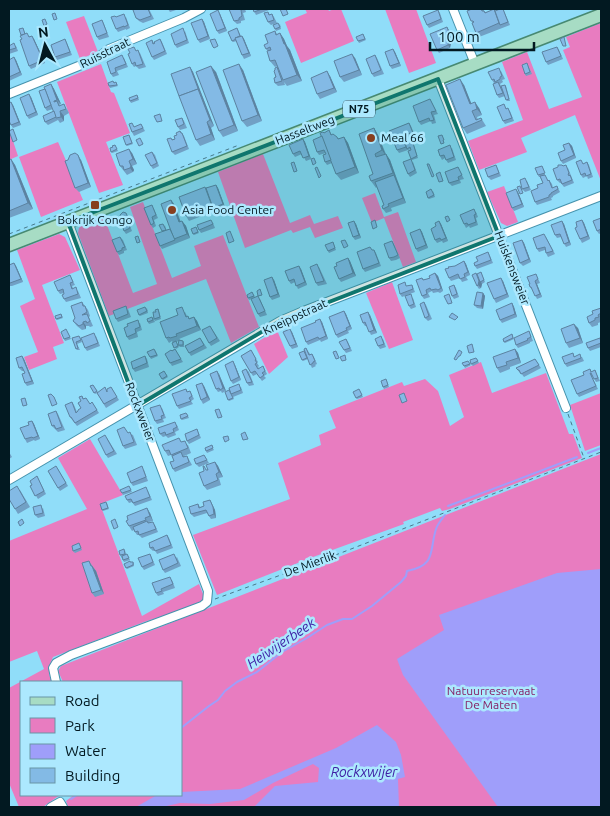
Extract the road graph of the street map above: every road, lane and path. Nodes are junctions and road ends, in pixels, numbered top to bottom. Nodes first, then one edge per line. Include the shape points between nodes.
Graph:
1 (201, 9) edge
2 (453, 9) edge
3 (601, 15) edge
4 (475, 64) junction
5 (438, 79) junction
6 (9, 94) edge
7 (601, 196) edge
8 (68, 222) junction
9 (499, 236) junction
10 (9, 245) edge
11 (137, 406) junction
12 (566, 408) joint
13 (601, 452) edge
14 (584, 458) junction
15 (9, 480) edge
16 (207, 602) junction
17 (56, 681) edge
18 (51, 807) edge
19 (63, 807) edge

1 - 6 street, Ruisstraat via 109,49 96,60
2 - 4 street
3 - 4 main road, Hasseltweg / N75
4 - 5 main road, Hasseltweg / N75
5 - 8 main road, Hasseltweg / N75
5 - 9 street, Huiskensweier
7 - 9 street, Kneippstraat
8 - 10 main road, Hasseltweg / N75
8 - 11 street, Rockxweier
9 - 11 street, Kneippstraat via 280,322
9 - 12 street, Huiskensweier
11 - 15 street, Kneippstraat
11 - 16 street, Rockxweier via 208,591
12 - 14 path
13 - 14 path, De Mierlik
14 - 16 path, De Mierlik
16 - 17 street via 56,663 53,668
18 - 19 street via 60,802

